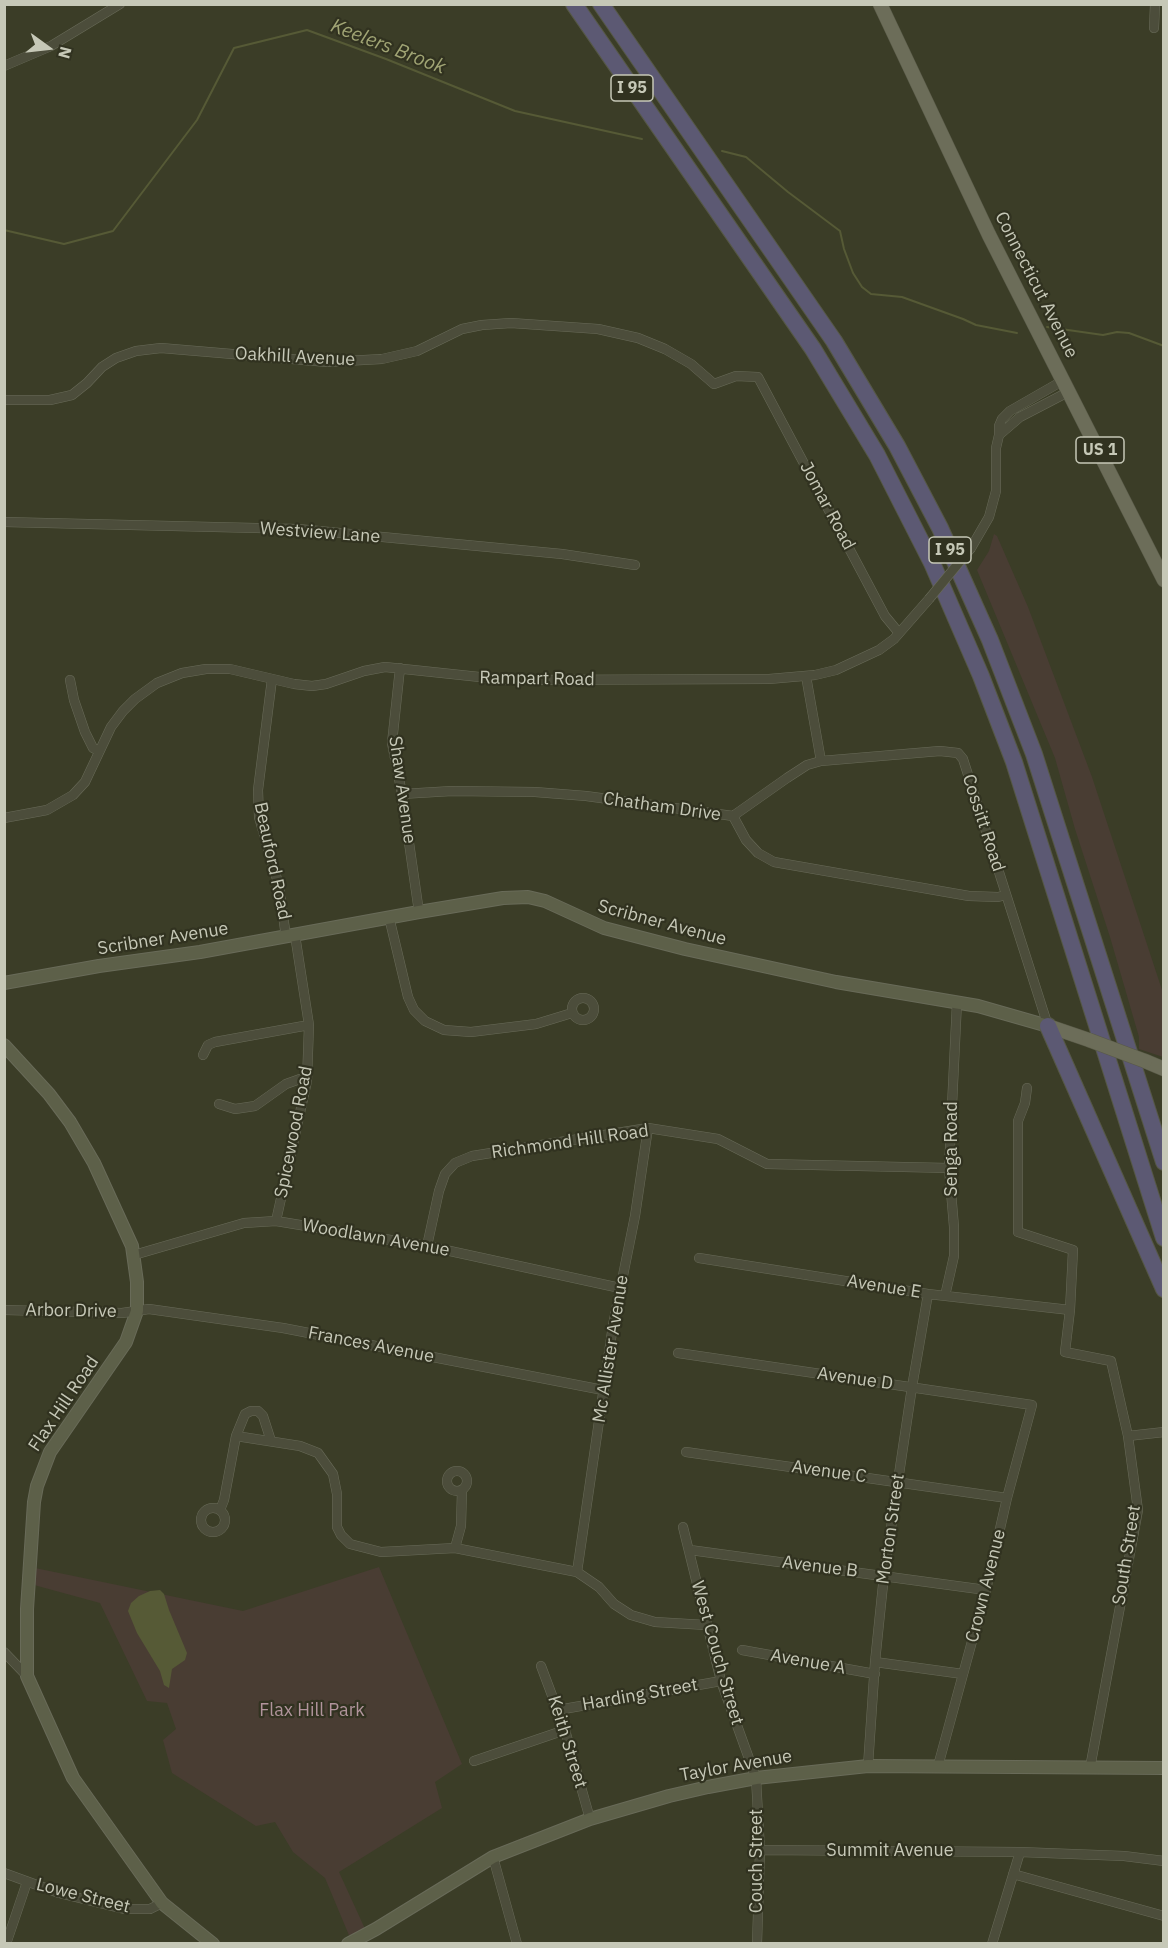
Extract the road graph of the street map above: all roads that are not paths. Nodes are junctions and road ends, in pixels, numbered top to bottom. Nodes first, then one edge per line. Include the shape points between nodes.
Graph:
1 (120, 4) edge
2 (574, 4) edge
3 (601, 4) edge
4 (880, 4) edge
5 (1155, 4) edge
6 (1154, 28) dead end
7 (4, 66) edge
8 (758, 377) joint
9 (1067, 386) junction
10 (4, 400) edge
11 (4, 522) edge
12 (635, 565) dead end
13 (1164, 580) edge
14 (899, 633) junction
15 (399, 668) junction
16 (806, 676) junction
17 (272, 679) junction
18 (70, 680) dead end
19 (99, 752) junction
20 (821, 761) junction
21 (402, 794) junction
22 (733, 816) junction
23 (4, 818) edge
24 (1006, 895) junction
25 (419, 912) junction
26 (389, 917) junction
27 (291, 936) junction
28 (4, 983) edge
29 (957, 1002) junction
30 (572, 1013) dead end
31 (309, 1024) junction
32 (1048, 1026) junction
33 (4, 1045) edge
34 (202, 1055) dead end
35 (1164, 1069) edge
36 (307, 1081) junction
37 (1027, 1088) dead end
38 (219, 1104) dead end
39 (1147, 1110) junction
40 (648, 1128) junction
41 (1164, 1151) edge
42 (1164, 1162) edge
43 (949, 1168) junction
44 (276, 1221) junction
45 (1164, 1238) edge
46 (427, 1246) junction
47 (134, 1255) junction
48 (699, 1258) dead end
49 (620, 1288) junction
50 (1164, 1289) edge
51 (928, 1294) junction
52 (945, 1296) junction
53 (4, 1310) edge
54 (1070, 1310) junction
55 (137, 1311) junction
56 (678, 1353) dead end
57 (912, 1387) junction
58 (603, 1390) junction
59 (1032, 1405) joint
60 (1164, 1432) edge
61 (236, 1436) junction
62 (1128, 1436) junction
63 (271, 1441) junction
64 (686, 1452) dead end
65 (898, 1481) junction
66 (462, 1490) dead end
67 (1007, 1498) junction
68 (220, 1510) dead end
69 (682, 1527) dead end
70 (455, 1548) junction
71 (690, 1550) junction
72 (577, 1572) junction
73 (884, 1575) junction
74 (986, 1590) junction
75 (706, 1625) junction
76 (742, 1650) dead end
77 (4, 1652) edge
78 (875, 1662) junction
79 (542, 1666) dead end
80 (874, 1674) junction
81 (963, 1674) junction
82 (27, 1676) junction
83 (721, 1681) junction
84 (558, 1710) junction
85 (565, 1730) junction
86 (474, 1761) dead end
87 (868, 1766) junction
88 (938, 1766) junction
89 (1090, 1768) junction
90 (1164, 1768) edge
91 (756, 1778) junction
92 (590, 1819) junction
93 (760, 1850) junction
94 (1020, 1852) junction
95 (493, 1857) junction
96 (1164, 1861) edge
97 (4, 1874) edge
98 (1013, 1874) junction
99 (27, 1882) junction
100 (162, 1903) junction
101 (1164, 1916) edge
102 (6, 1944) edge
103 (213, 1944) edge
104 (348, 1944) edge
105 (517, 1944) edge
106 (757, 1944) edge
107 (992, 1944) edge

1 - 7 street via 51,46
2 - 45 highway, I 95 via 802,332 876,455 932,563 1017,772
3 - 39 highway, I 95 via 823,323 882,419 940,528 990,640 1034,754
4 - 9 main road, Connecticut Avenue / US 1 via 989,235
5 - 6 street
8 - 10 street, Oakhill Avenue via 736,376 714,384 691,364 638,338 598,329 511,324 462,329 417,351 382,359 327,362 161,348 136,351 102,367 72,395 50,400
8 - 14 street, Jomar Road via 885,616
9 - 13 main road, Connecticut Avenue / US 1
9 - 14 street, Rampart Road, bridge via 1010,411 999,426 996,491 989,517 971,548
11 - 12 street, Westview Lane via 298,529 562,554
14 - 16 street, Rampart Road via 879,650 854,662
15 - 16 street, Rampart Road via 508,680
15 - 17 street, Rampart Road via 374,668 318,685
15 - 21 street, Shaw Avenue via 392,743
16 - 20 street
17 - 19 street, Rampart Road via 217,668 168,678 146,690 123,711
17 - 27 street, Beauford Road via 258,790 259,817
18 - 19 street via 85,732
19 - 23 street, Rampart Road via 85,782 66,801 47,810
20 - 22 street, Cossitt Road via 794,773
20 - 24 street, Cossitt Road via 940,751 958,753
21 - 22 street, Chatham Drive via 535,792
21 - 25 street, Shaw Avenue
22 - 24 street, Chatham Drive via 746,840 774,862 969,896
24 - 32 street, Cossitt Road
25 - 26 street, Scribner Avenue
25 - 29 street, Scribner Avenue via 503,898 536,898 604,928 685,949 836,982
26 - 27 street, Scribner Avenue
26 - 30 street via 408,997 425,1021 444,1030 471,1032 536,1024
27 - 28 street, Scribner Avenue
27 - 31 street, Spicewood Road
29 - 32 street, Scribner Avenue
29 - 43 street, Senga Road
31 - 34 street via 215,1042
31 - 36 street, Spicewood Road
32 - 35 main road, Scribner Avenue, bridge
32 - 50 highway
33 - 47 street, Flax Hill Road via 49,1094 82,1141 126,1230
36 - 38 street via 286,1084 255,1106 235,1109
36 - 44 street, Spicewood Road
37 - 54 street via 1018,1121 1018,1232 1073,1250
39 - 41 highway
39 - 42 highway, I 95
40 - 43 street, Richmond Hill Road via 718,1138 767,1164
40 - 46 street, Richmond Hill Road via 472,1156 455,1163 445,1174 439,1191
40 - 49 street, Mc Allister Avenue
43 - 52 street, Senga Road via 954,1256
44 - 46 street, Woodlawn Avenue
44 - 47 street, Woodlawn Avenue via 244,1223
46 - 49 street, Woodlawn Avenue
47 - 55 street, Flax Hill Road
48 - 51 street, Avenue E
49 - 58 street, Mc Allister Avenue
51 - 52 street, Avenue E
51 - 57 street, Morton Street
52 - 54 street, Avenue E
53 - 55 street, Arbor Drive
54 - 62 street, South Street via 1065,1352 1112,1361
55 - 58 street, Frances Avenue via 149,1309 283,1328
55 - 82 street, Flax Hill Road via 126,1342 50,1452 37,1486 27,1609
56 - 57 street, Avenue D
57 - 59 street, Avenue D
57 - 65 street, Morton Street
58 - 72 street, Mc Allister Avenue
59 - 67 street, Crown Avenue
60 - 62 street
61 - 63 street
61 - 63 street via 245,1414 258,1411
61 - 68 street
62 - 89 street, South Street via 1138,1510
63 - 70 street via 300,1446 325,1462 333,1474 337,1494 337,1527 350,1544 381,1552
64 - 65 street, Avenue C
65 - 67 street, Avenue C
65 - 73 street, Morton Street
66 - 70 street
67 - 74 street, Crown Avenue
69 - 71 street, West Couch Street
70 - 72 street
71 - 73 street, Avenue B
71 - 75 street, West Couch Street
72 - 75 street via 631,1615 655,1622
73 - 74 street, Avenue B
73 - 78 street, Morton Street
74 - 81 street, Crown Avenue
75 - 83 street, West Couch Street
76 - 80 street, Avenue A
77 - 82 street
78 - 80 street, Morton Street
78 - 81 street
79 - 84 street, Keith Street
80 - 87 street, Morton Street
81 - 88 street, Crown Avenue
82 - 100 street, Flax Hill Road via 73,1778
83 - 84 street, Harding Street
83 - 91 street, West Couch Street
84 - 85 street, Keith Street
85 - 86 street
85 - 92 street, Keith Street
87 - 88 street, Taylor Avenue
87 - 91 street, Taylor Avenue
88 - 89 street, Taylor Avenue
89 - 90 street, Taylor Avenue
91 - 92 street, Taylor Avenue via 669,1796
91 - 93 street, Couch Street
92 - 95 street, Taylor Avenue
93 - 94 street, Summit Avenue
93 - 106 street, Couch Street
94 - 96 street, Summit Avenue
94 - 98 street
95 - 104 street, Taylor Avenue
95 - 105 street
97 - 99 street, Lowe Street
98 - 101 street
98 - 107 street
99 - 100 street, Lowe Street via 124,1910 150,1909
99 - 102 street
100 - 103 street, Flax Hill Road

